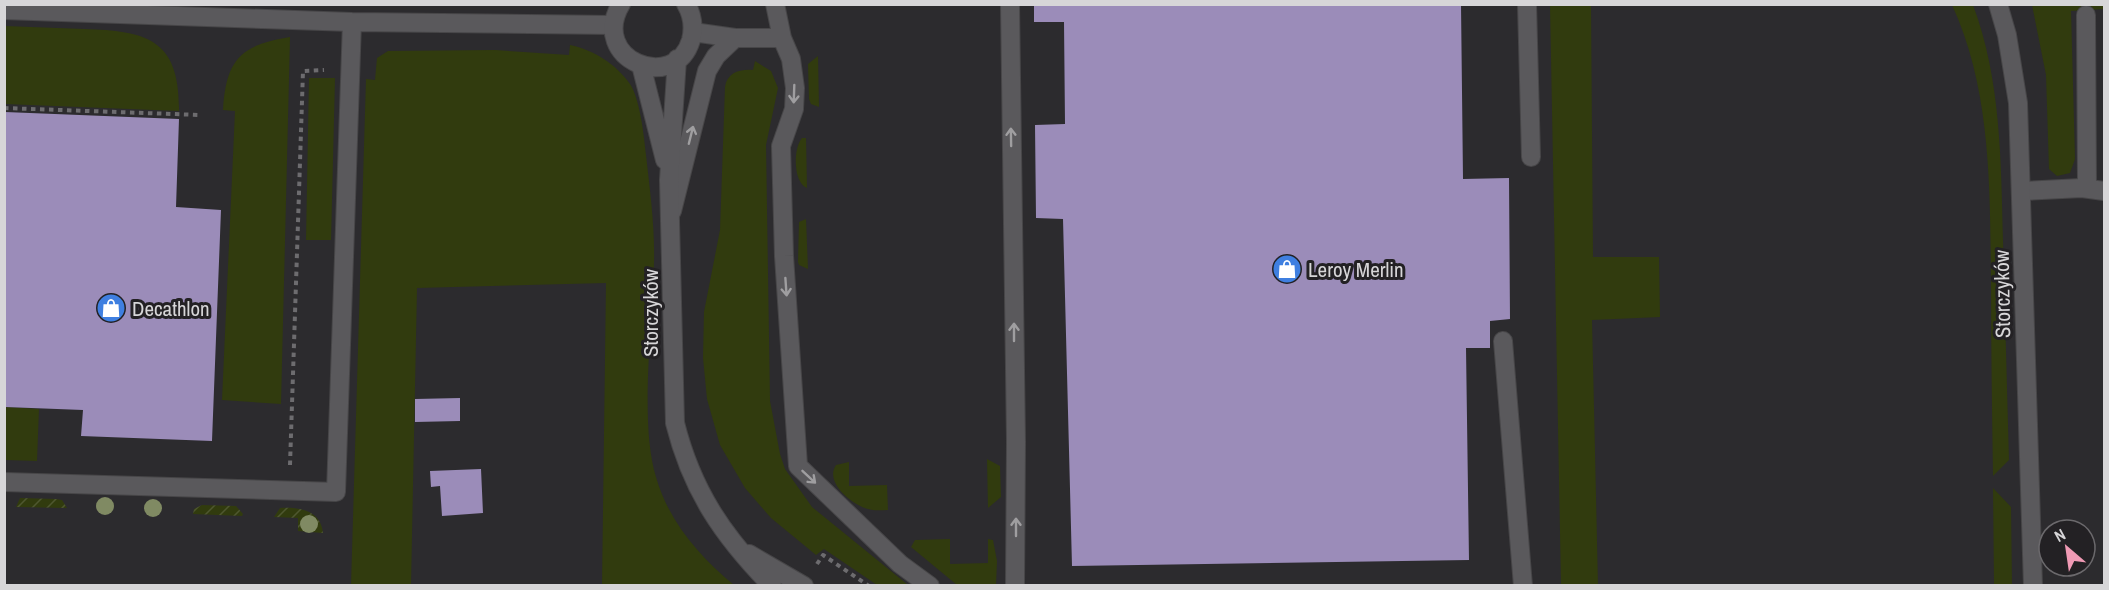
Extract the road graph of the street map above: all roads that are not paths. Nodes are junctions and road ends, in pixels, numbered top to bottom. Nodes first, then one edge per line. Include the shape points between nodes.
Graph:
1 (621, 4) edge
2 (686, 4) edge
3 (775, 4) edge
4 (1010, 4) edge
5 (1527, 4) edge
6 (1998, 4) edge
7 (4, 10) edge
8 (2086, 15) dead end
9 (352, 22) junction
10 (613, 24) junction
11 (693, 32) junction
12 (735, 38) junction
13 (782, 38) junction
14 (677, 59) junction
15 (641, 65) junction
16 (1531, 156) dead end
17 (669, 180) junction
18 (2096, 190) edge
19 (2022, 191) junction
20 (672, 212) junction
21 (1503, 341) dead end
22 (4, 482) edge
23 (740, 549) junction
24 (764, 581) edge
25 (804, 585) edge
26 (930, 585) edge
27 (1015, 585) edge
28 (1523, 585) edge
29 (2033, 585) edge

1 - 10 street
2 - 11 street
3 - 13 street
27 -> 4 street
5 - 16 street
6 - 19 street, Storczyków via 2013,68
7 - 9 street
8 - 18 street
9 - 10 street
9 - 22 street via 336,492
10 - 15 street via 620,51
11 - 12 street
11 - 14 street via 689,45
12 - 13 street
20 -> 12 street via 707,71
13 -> 26 street via 791,59 795,88 794,109 781,146 798,466 900,564
14 - 15 street via 656,68
14 - 17 street, Storczyków
15 - 17 street
17 - 20 street, Storczyków
18 - 19 street
19 - 29 street, Storczyków
20 - 23 street, Storczyków via 675,423 694,484 709,512
21 - 28 street
23 - 24 street, Storczyków
23 - 25 street, Storczyków

